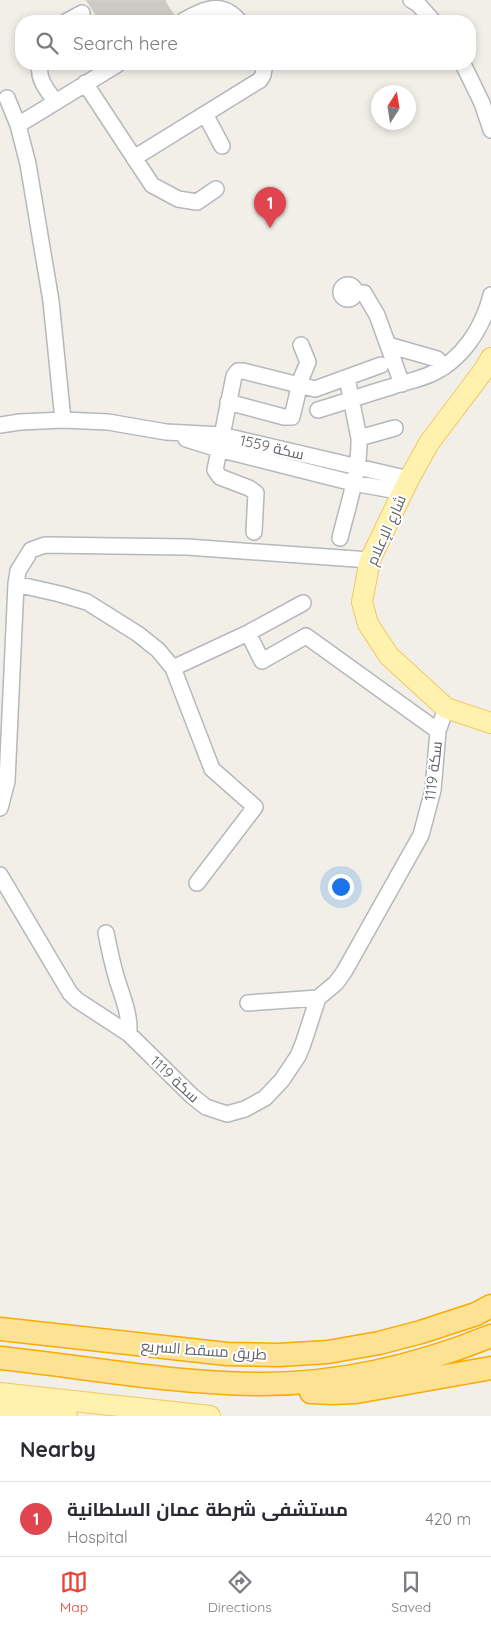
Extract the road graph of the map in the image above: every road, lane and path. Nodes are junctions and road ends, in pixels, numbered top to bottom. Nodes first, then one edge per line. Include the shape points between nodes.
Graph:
1 (411, 0) edge
2 (82, 13) dead end
3 (78, 15) edge
4 (193, 15) edge
5 (235, 15) edge
6 (428, 15) edge
7 (39, 70) edge
8 (108, 70) edge
9 (264, 70) edge
10 (466, 70) edge
11 (85, 83) junction
12 (7, 98) dead end
13 (55, 101) junction
14 (205, 114) junction
15 (18, 125) junction
16 (491, 130) edge
17 (222, 146) dead end
18 (134, 158) junction
19 (216, 189) dead end
20 (355, 293) dead end
21 (491, 295) edge
22 (301, 345) dead end
23 (388, 346) junction
24 (491, 358) edge
25 (381, 365) dead end
26 (444, 367) junction
27 (347, 378) junction
28 (402, 384) junction
29 (299, 386) junction
30 (351, 400) junction
31 (228, 402) junction
32 (318, 410) dead end
33 (63, 420) junction
34 (0, 425) edge
35 (396, 428) dead end
36 (359, 438) junction
37 (220, 442) junction
38 (429, 443) junction
39 (356, 468) junction
40 (376, 472) junction
41 (354, 483) junction
42 (406, 486) junction
43 (369, 487) junction
44 (390, 520) junction
45 (254, 532) dead end
46 (340, 538) dead end
47 (370, 560) junction
48 (16, 584) junction
49 (303, 603) dead end
50 (248, 633) junction
51 (173, 668) junction
52 (446, 708) junction
53 (491, 723) edge
54 (438, 731) junction
55 (0, 808) edge
56 (0, 875) edge
57 (197, 883) dead end
58 (106, 934) dead end
59 (318, 998) junction
60 (248, 1003) dead end
61 (129, 1034) junction
62 (491, 1306) edge
63 (0, 1329) edge
64 (491, 1336) edge
65 (0, 1358) edge
66 (491, 1368) edge
67 (258, 1384) junction
68 (7, 1405) edge
69 (35, 1415) edge
70 (67, 1416) edge
71 (210, 1416) edge

1 - 6 street
2 - 3 street
4 - 5 street via 216,6
7 - 13 street via 45,88
8 - 11 street
9 - 14 street via 260,80
10 - 16 street
11 - 13 street
11 - 18 street
12 - 15 street
13 - 15 street
14 - 17 street
14 - 18 street
15 - 33 street via 28,164 51,301
18 - 19 street via 152,185 178,199 196,202
20 - 23 street via 364,293 377,315
21 - 26 street via 474,336
22 - 29 street via 308,362
23 - 26 street via 437,359
23 - 28 street
24 - 38 main road, شارع الإعلام
25 - 27 street
26 - 28 street
27 - 29 street via 315,388
27 - 30 street
28 - 30 street
29 - 31 street via 238,371
29 - 31 street via 292,417
30 - 32 street
30 - 36 street
31 - 37 street
33 - 34 street, سكة 1559
33 - 37 street, سكة 1559 via 108,422
35 - 36 street
36 - 39 street
37 - 39 street, سكة 1559
37 - 41 street, سكة 1559
37 - 45 street via 215,470 220,477 256,492
38 - 40 street, سكة 1559 via 409,464
38 - 42 main road, شارع الإعلام
39 - 40 street, سكة 1559
39 - 41 street
40 - 42 street, سكة 1559
41 - 43 street, سكة 1559
41 - 46 street
42 - 43 street, سكة 1559
42 - 44 main road, شارع الإعلام
43 - 44 street via 384,499
44 - 47 main road, شارع الإعلام
47 - 48 street via 186,547 45,545 31,550 18,571
47 - 52 main road, شارع الإعلام via 362,602 368,624 389,656
48 - 51 street via 87,602 138,634
48 - 55 street via 6,781
49 - 50 street
50 - 51 street
50 - 54 street via 262,661 306,636
51 - 57 street via 212,769 255,807
52 - 53 main road, شارع الإعلام
52 - 54 street, سكة 1119
54 - 59 street, سكة 1119 via 432,790 421,835 344,972
56 - 61 street, سكة 1119 via 70,992
58 - 61 street via 130,1019
59 - 60 street
59 - 61 street, سكة 1119 via 298,1056 282,1080 265,1098 227,1114 206,1107 192,1096
62 - 63 highway, طريق مسقط السريع via 476,1314 379,1343 328,1352 278,1355 227,1354
64 - 67 highway, طريق مسقط السريع via 424,1361 389,1369 323,1380
65 - 67 highway, طريق مسقط السريع via 220,1383
66 - 67 highway via 344,1393 317,1393
68 - 69 main road
68 - 71 main road
69 - 70 main road

